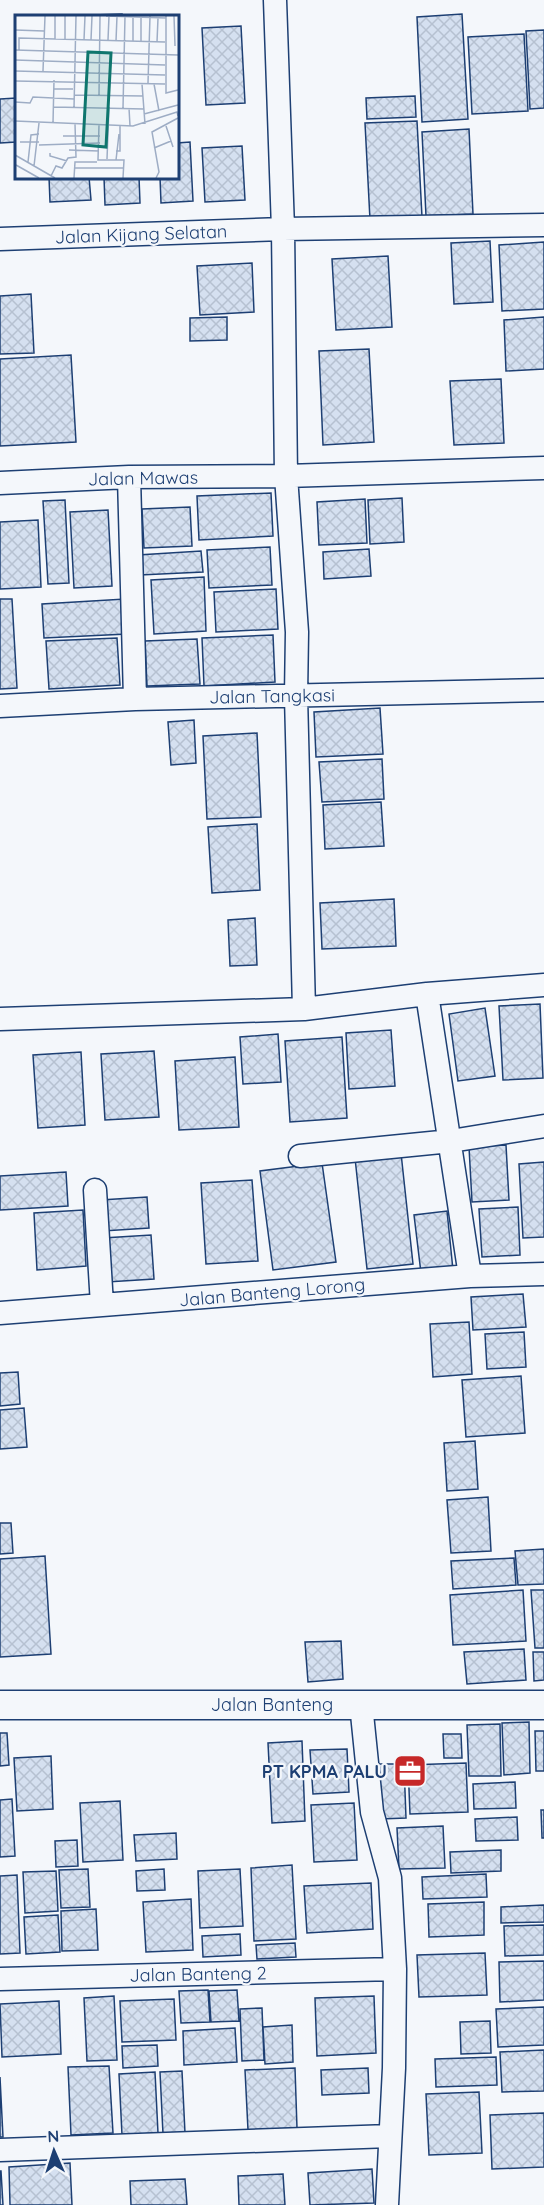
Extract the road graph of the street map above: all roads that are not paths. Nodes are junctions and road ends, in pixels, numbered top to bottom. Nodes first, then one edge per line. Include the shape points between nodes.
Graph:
1 (275, 0) edge
2 (544, 225) edge
3 (283, 229) junction
4 (0, 238) edge
5 (544, 468) edge
6 (286, 476) junction
7 (129, 477) junction
8 (0, 483) edge
9 (544, 690) edge
10 (296, 696) junction
11 (135, 699) junction
12 (0, 706) edge
13 (544, 985) edge
14 (427, 994) junction
15 (304, 1009) junction
16 (0, 1019) edge
17 (544, 1126) edge
18 (451, 1141) junction
19 (300, 1156) dead end
20 (95, 1190) dead end
21 (544, 1274) edge
22 (470, 1276) junction
23 (102, 1305) junction
24 (0, 1313) edge
25 (361, 1704) junction
26 (0, 1705) edge
27 (544, 1705) edge
28 (395, 1969) junction
29 (0, 1979) edge
30 (390, 2136) junction
31 (0, 2150) edge
32 (387, 2205) edge

1 - 3 street
2 - 3 street, Jalan Kijang Selatan
3 - 4 street, Jalan Kijang Selatan
3 - 6 street
5 - 6 street, Jalan Mawas
6 - 7 street, Jalan Mawas
6 - 10 street via 297,632
7 - 8 street, Jalan Mawas
7 - 11 street
9 - 10 street, Jalan Tangkasi
10 - 11 street, Jalan Tangkasi
10 - 15 street
11 - 12 street, Jalan Tangkasi
13 - 14 street
14 - 15 street
14 - 18 street
15 - 16 street
17 - 18 street
18 - 19 street
18 - 22 street
20 - 23 street
21 - 22 street, Jalan Banteng Lorong
22 - 23 street, Jalan Banteng Lorong
23 - 24 street, Jalan Banteng Lorong
25 - 26 street, Jalan Banteng
25 - 27 street, Jalan Banteng
25 - 28 street via 372,1812 390,1878
28 - 29 street, Jalan Banteng 2
28 - 30 street
30 - 31 street
30 - 32 street

